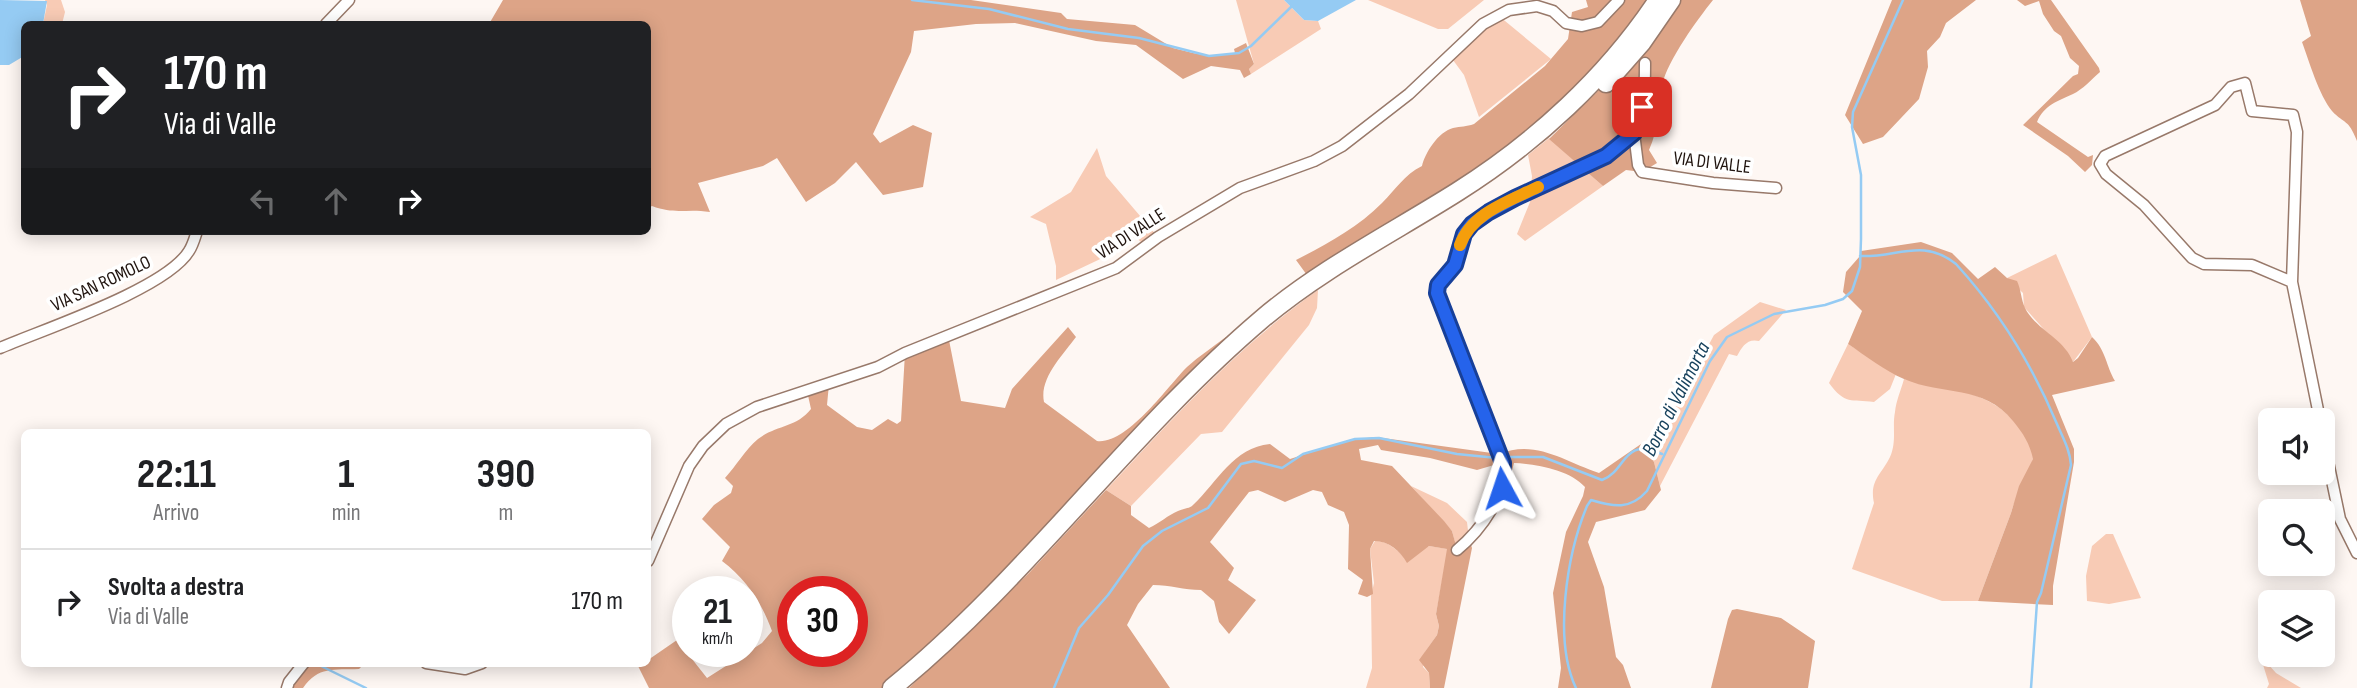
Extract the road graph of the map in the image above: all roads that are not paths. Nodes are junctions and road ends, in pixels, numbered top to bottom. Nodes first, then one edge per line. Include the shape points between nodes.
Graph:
1 (349, 0) edge
2 (1619, 0) edge
3 (1658, 0) edge
4 (1671, 0) edge
5 (329, 21) edge
6 (1645, 63) dead end
7 (1634, 133) junction
8 (1776, 188) dead end
9 (195, 235) edge
10 (2292, 282) junction
11 (0, 348) edge
12 (2318, 408) edge
13 (2333, 485) edge
14 (1457, 550) dead end
15 (2357, 553) edge
16 (651, 554) edge
17 (300, 667) edge
18 (452, 667) edge
19 (471, 667) edge
20 (287, 688) edge
21 (892, 688) edge
22 (909, 688) edge

1 - 5 street
2 - 16 street, VIA DI VALLE via 1598,22 1581,26 1537,6 1509,10 1483,24 1409,94 1342,146 1240,188 1116,268 878,367 757,407 726,424 689,466
3 - 21 highway via 1575,99 1508,158 1335,267 1254,326 945,642
4 - 22 highway via 1615,74 1528,155 1465,200 1311,295 1247,347 1145,447 1029,573
6 - 7 street, VIA DI VALLE via 1642,107
7 - 8 street, VIA DI VALLE via 1642,172
7 - 14 street via 1606,156 1506,202 1472,224 1464,234 1455,265 1438,285 1437,293 1501,458 1504,478 1496,502
9 - 11 street, VIA SAN ROMOLO via 189,252 141,289
10 - 10 street via 2294,115 2252,111 2245,83 2231,87 2215,105 2105,156 2099,164 2192,258 2204,264 2252,265
10 - 12 street
13 - 15 street via 2340,519
17 - 20 street
18 - 19 street

